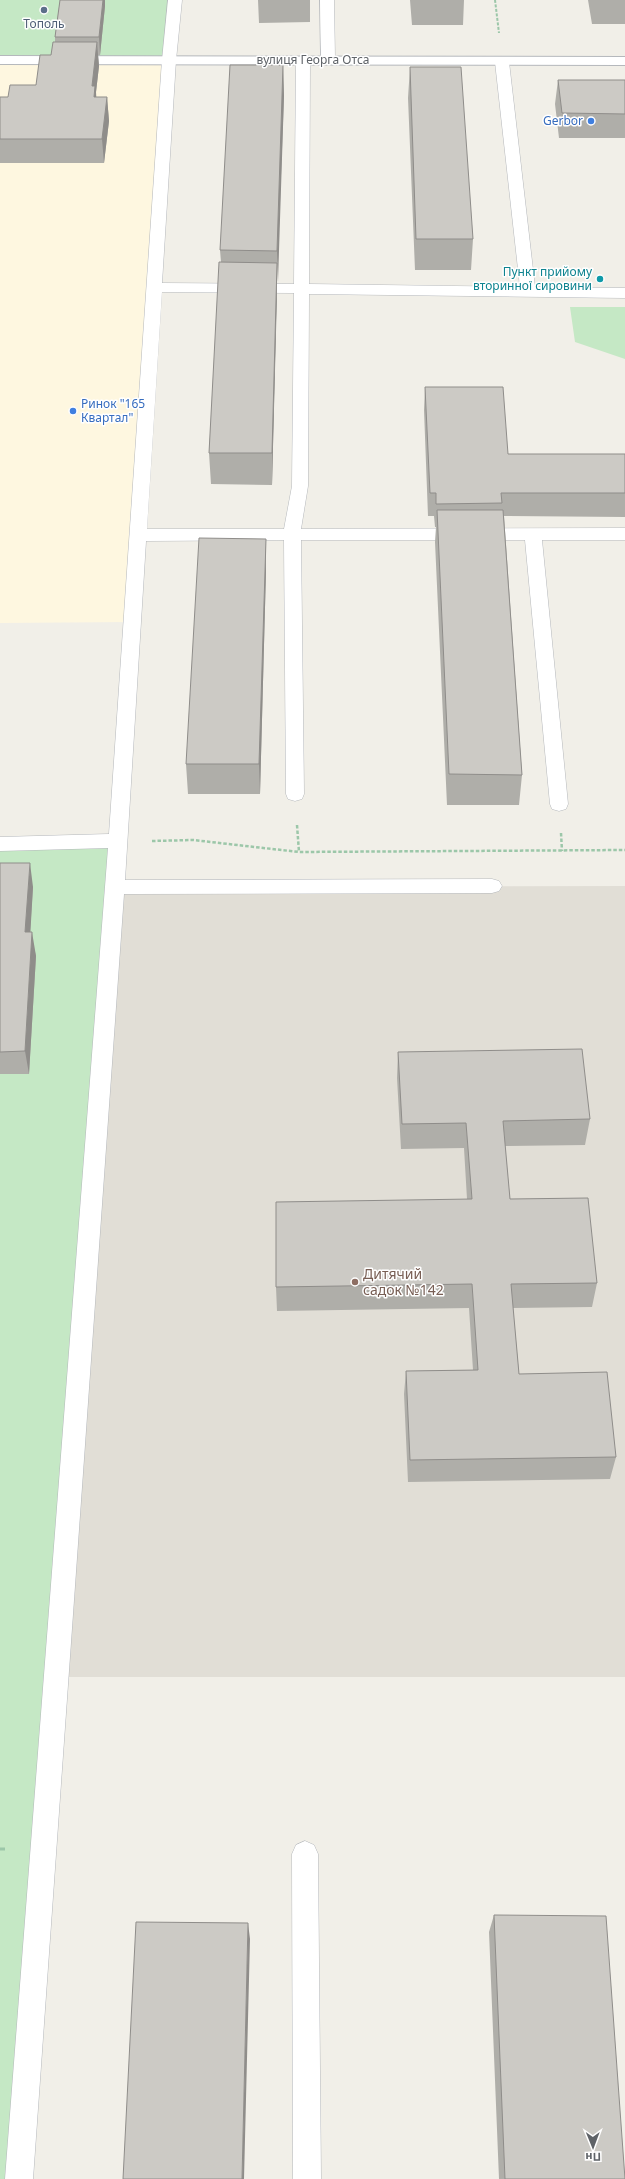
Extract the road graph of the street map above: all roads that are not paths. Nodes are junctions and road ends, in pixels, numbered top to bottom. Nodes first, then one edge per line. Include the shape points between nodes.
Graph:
1 (175, 0) edge
2 (327, 0) edge
3 (0, 60) edge
4 (169, 60) junction
5 (303, 60) junction
6 (328, 60) junction
7 (625, 61) edge
8 (502, 62) junction
9 (154, 287) junction
10 (301, 289) junction
11 (528, 292) junction
12 (625, 293) edge
13 (533, 534) junction
14 (625, 534) edge
15 (138, 535) junction
16 (292, 535) junction
17 (295, 794) dead end
18 (558, 804) dead end
19 (118, 841) junction
20 (0, 844) edge
21 (492, 886) dead end
22 (114, 887) junction
23 (305, 1854) dead end
24 (19, 2179) edge
25 (307, 2179) edge

1 - 4 lane
2 - 6 lane
3 - 4 street, вулиця Георга Отса
4 - 5 street, вулиця Георга Отса
4 - 9 lane
5 - 6 street, вулиця Георга Отса
5 - 10 lane
6 - 8 street, вулиця Георга Отса
7 - 8 street, вулиця Георга Отса
8 - 11 lane
9 - 10 lane
9 - 15 lane
10 - 11 lane
10 - 16 lane via 300,486
11 - 12 lane
13 - 14 lane
13 - 16 lane
13 - 18 lane
15 - 16 lane
15 - 19 lane
16 - 17 lane
19 - 20 lane
19 - 22 lane
21 - 22 lane
22 - 24 lane
23 - 25 lane

